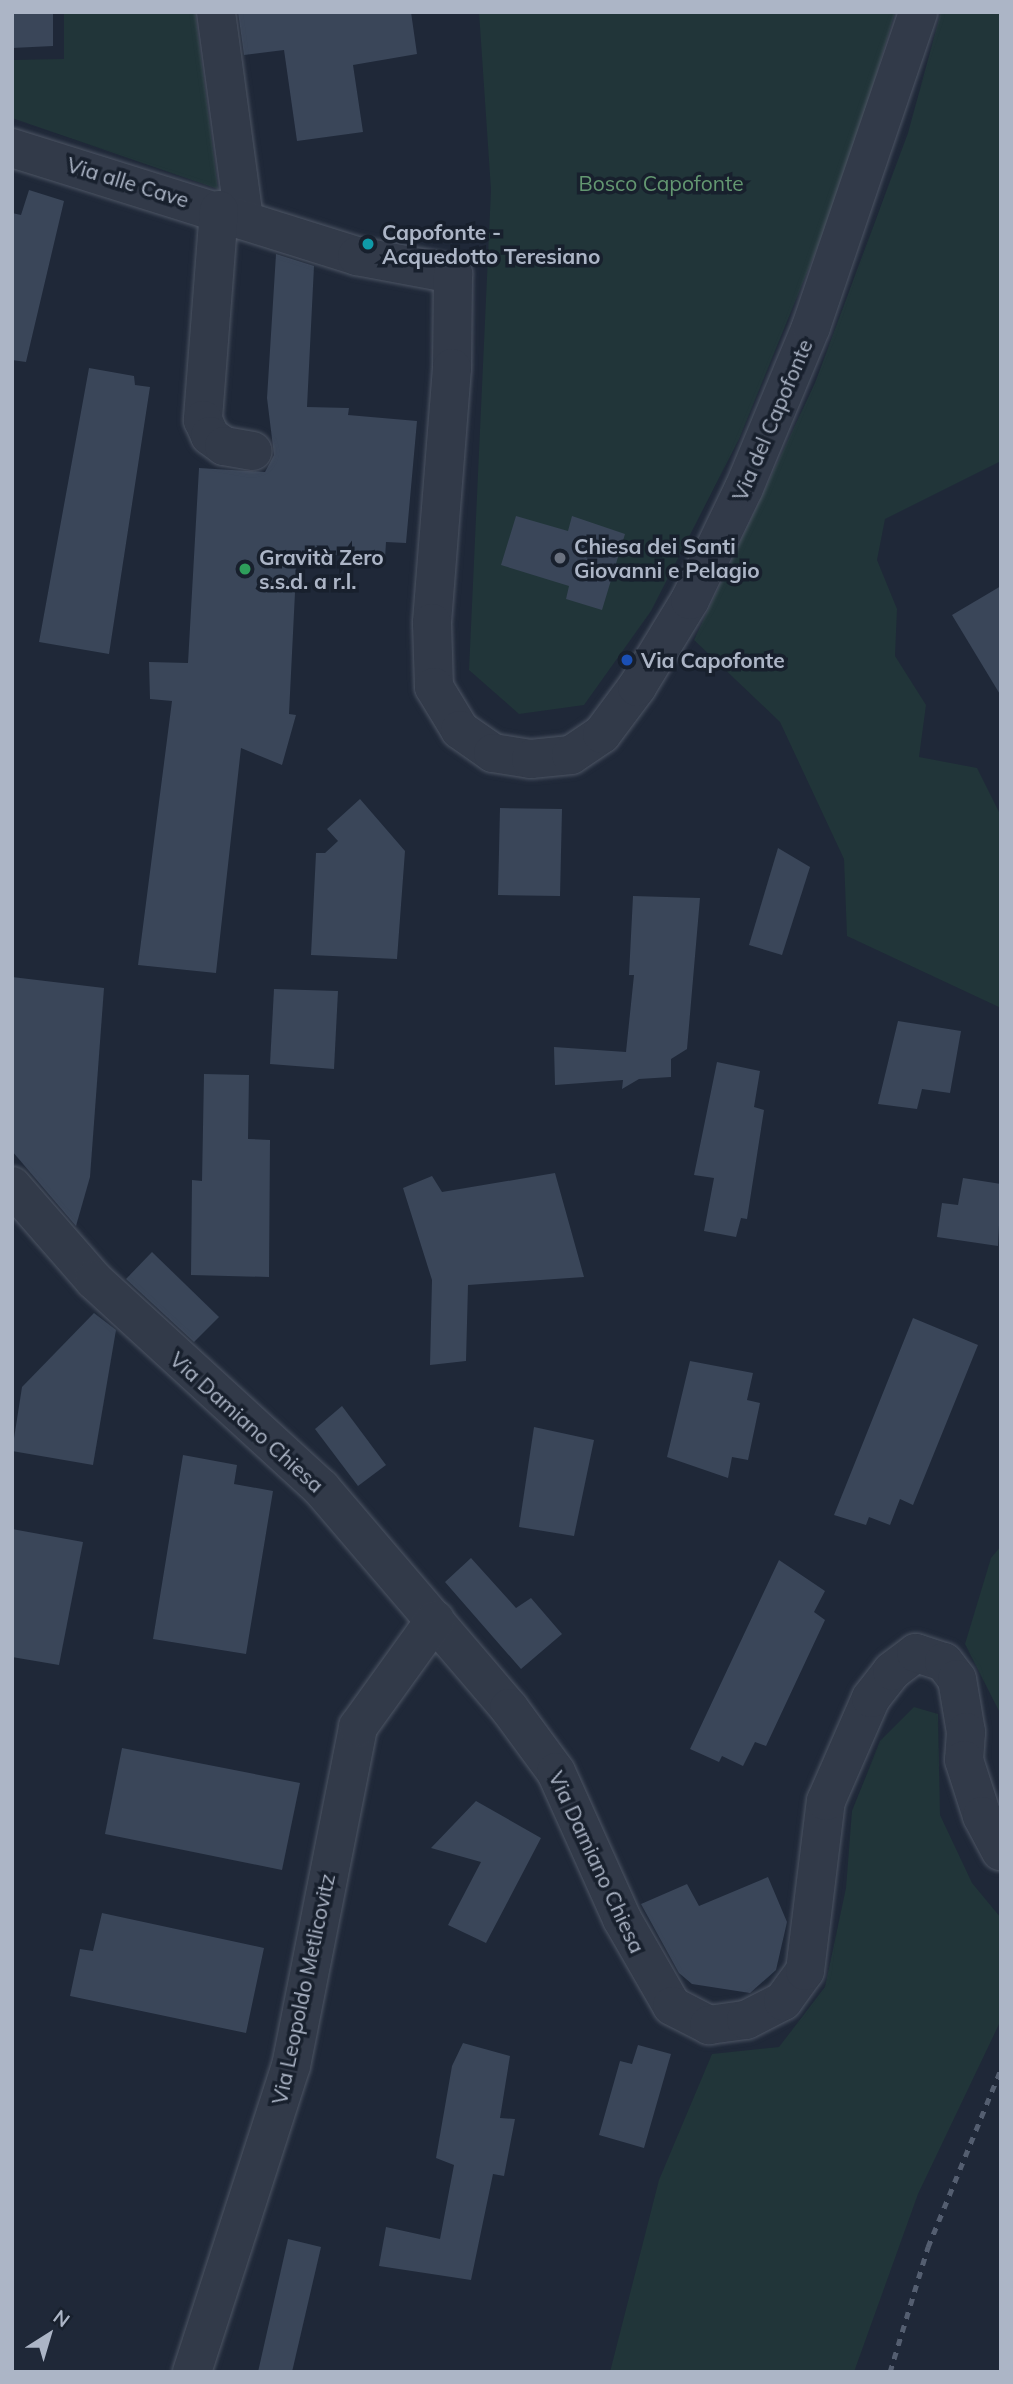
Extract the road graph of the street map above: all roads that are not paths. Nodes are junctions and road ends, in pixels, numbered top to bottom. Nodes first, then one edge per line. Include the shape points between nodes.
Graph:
1 (216, 12) edge
2 (918, 12) edge
3 (12, 148) edge
4 (232, 214) junction
5 (453, 274) joint
6 (253, 451) dead end
7 (12, 1186) edge
8 (435, 1620) junction
9 (1001, 1851) edge
10 (192, 2372) edge

1 - 4 street
2 - 5 street, Via del Capofonte via 811,327 744,488 690,600 638,687 602,734 571,755 531,759 493,753 460,730 433,687 432,623 452,368
3 - 4 street, Via alle Cave
4 - 5 street, Via alle Cave via 357,256
4 - 6 street via 203,420 210,436 224,446
7 - 8 street, Via Damiano Chiesa via 94,1280 320,1489
8 - 9 street, Via Damiano Chiesa via 556,1772 622,1919 672,2006 709,2025 746,2020 783,2001 805,1971 826,1801 872,1698 892,1671 916,1653 944,1662 957,1679 966,1732 964,1760 982,1816
8 - 10 street, Via Leopoldo Metlicovitz via 358,1727 291,2066

